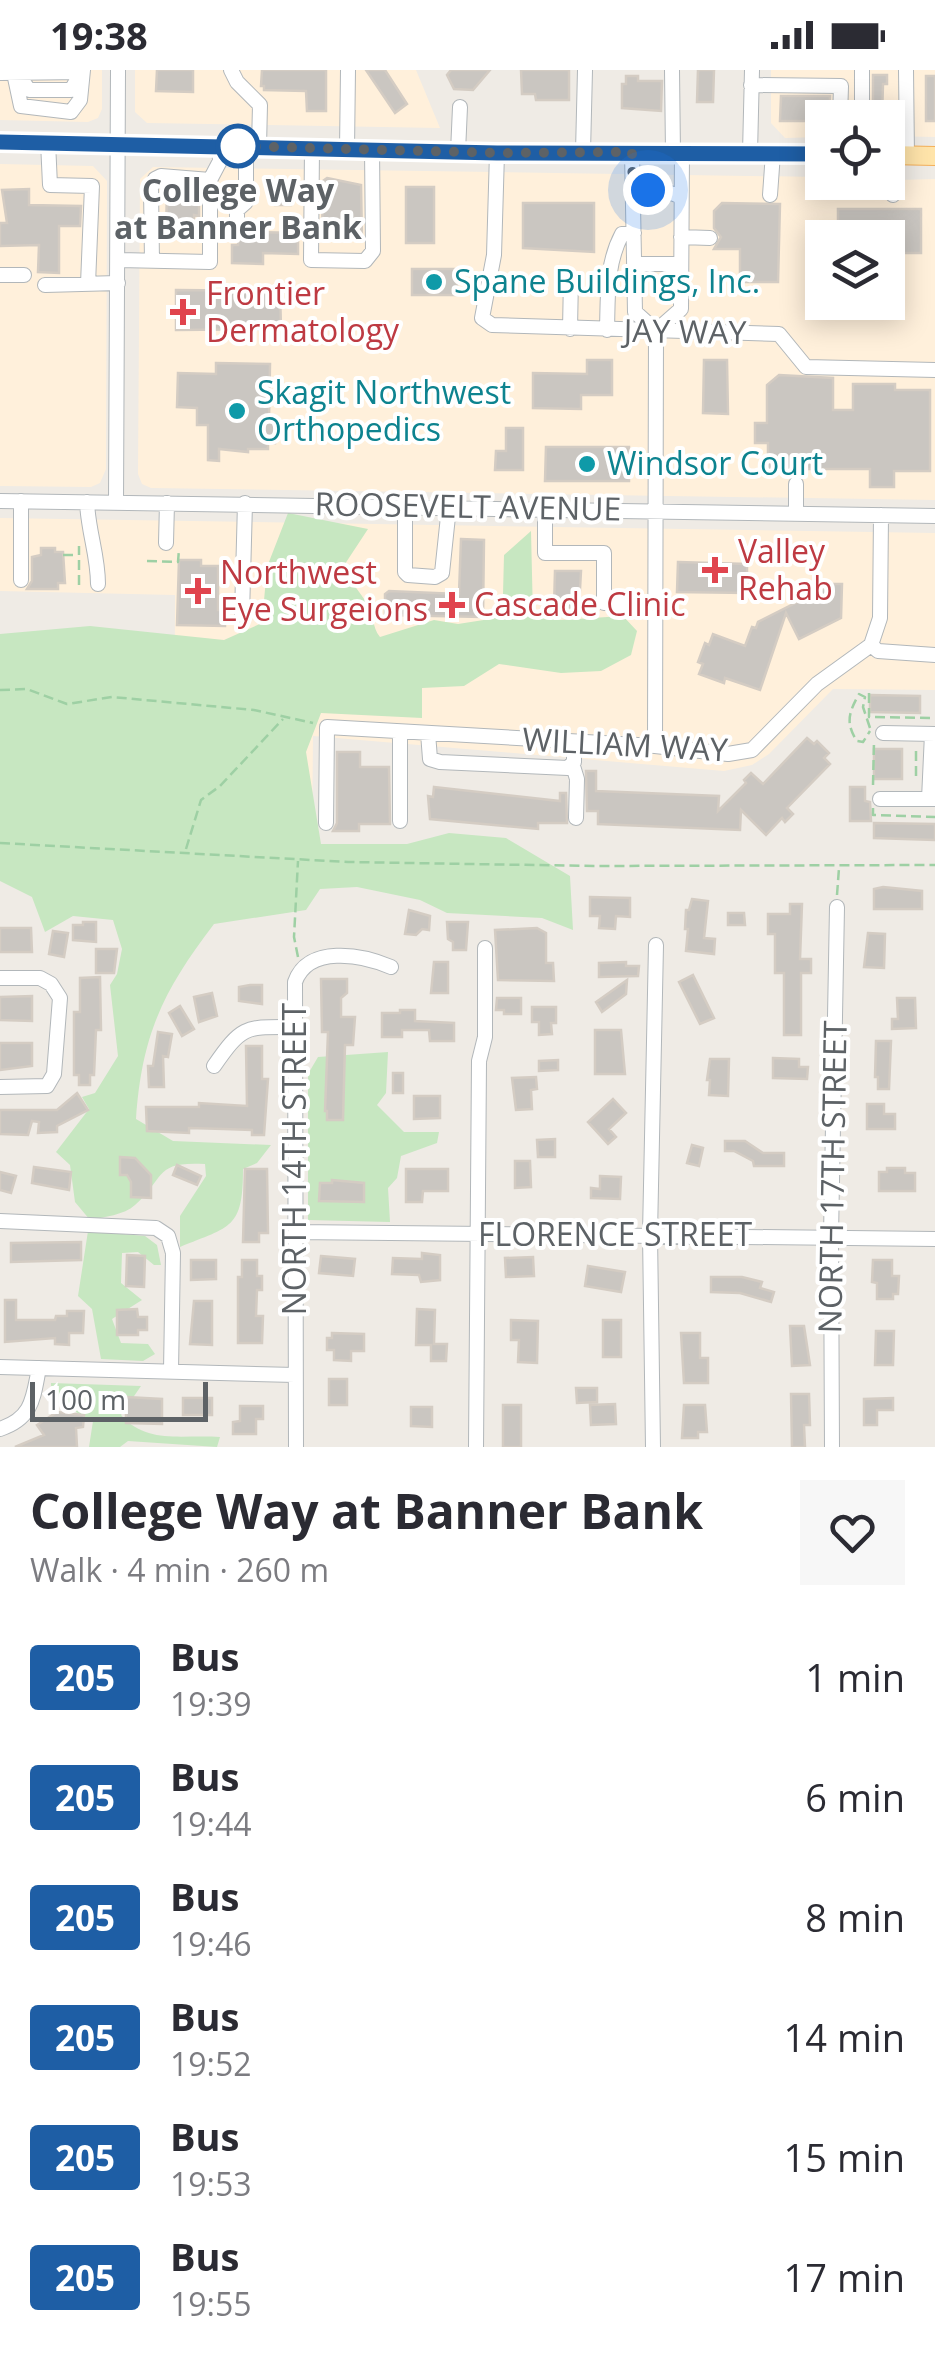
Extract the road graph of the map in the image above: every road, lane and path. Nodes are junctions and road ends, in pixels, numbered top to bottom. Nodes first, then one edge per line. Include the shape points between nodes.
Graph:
1 (118, 70) edge
2 (231, 70) edge
3 (348, 70) edge
4 (585, 70) edge
5 (672, 70) edge
6 (862, 70) edge
7 (906, 70) edge
8 (82, 71) edge
9 (7, 73) edge
10 (752, 77) edge
11 (841, 100) edge
12 (862, 100) edge
13 (902, 100) edge
14 (460, 106) dead end
15 (0, 142) edge
16 (48, 142) junction
17 (119, 143) junction
18 (219, 146) junction
19 (253, 146) junction
20 (312, 148) junction
21 (347, 149) junction
22 (372, 149) junction
23 (458, 152) junction
24 (584, 152) junction
25 (632, 152) junction
26 (497, 153) junction
27 (677, 153) junction
28 (750, 153) junction
29 (773, 153) junction
30 (805, 154) edge
31 (905, 155) edge
32 (935, 156) edge
33 (210, 180) junction
34 (770, 195) dead end
35 (633, 197) junction
36 (681, 197) junction
37 (236, 222) dead end
38 (634, 232) junction
39 (90, 234) junction
40 (119, 234) junction
41 (681, 237) junction
42 (710, 238) dead end
43 (119, 260) junction
44 (152, 261) junction
45 (634, 264) junction
46 (681, 264) junction
47 (0, 275) edge
48 (24, 275) dead end
49 (571, 278) dead end
50 (118, 282) junction
51 (88, 284) junction
52 (46, 285) dead end
53 (570, 329) junction
54 (607, 330) junction
55 (656, 331) junction
56 (935, 370) edge
57 (796, 484) dead end
58 (0, 501) edge
59 (21, 501) junction
60 (87, 502) junction
61 (116, 503) junction
62 (168, 503) junction
63 (245, 503) junction
64 (406, 506) junction
65 (448, 507) junction
66 (545, 510) junction
67 (654, 512) junction
68 (796, 514) junction
69 (881, 516) junction
70 (935, 516) edge
71 (78, 537) dead end
72 (166, 543) dead end
73 (63, 555) dead end
74 (79, 555) junction
75 (178, 562) dead end
76 (178, 572) dead end
77 (21, 580) dead end
78 (98, 584) dead end
79 (79, 585) dead end
80 (654, 604) junction
81 (242, 615) dead end
82 (871, 644) junction
83 (935, 654) edge
84 (0, 690) edge
85 (868, 693) dead end
86 (283, 718) junction
87 (327, 727) junction
88 (934, 729) edge
89 (400, 732) junction
90 (876, 733) junction
91 (428, 734) junction
92 (574, 742) junction
93 (916, 743) dead end
94 (655, 746) junction
95 (573, 766) junction
96 (916, 785) dead end
97 (877, 792) joint
98 (932, 799) edge
99 (576, 818) dead end
100 (400, 821) dead end
101 (326, 822) dead end
102 (0, 843) edge
103 (186, 850) junction
104 (298, 859) junction
105 (935, 865) edge
106 (839, 866) junction
107 (837, 907) joint
108 (656, 946) dead end
109 (485, 948) dead end
110 (391, 967) dead end
111 (300, 968) junction
112 (0, 978) edge
113 (295, 1027) junction
114 (214, 1066) dead end
115 (0, 1087) edge
116 (0, 1222) edge
117 (295, 1232) junction
118 (650, 1234) junction
119 (478, 1236) junction
120 (830, 1236) junction
121 (935, 1239) edge
122 (0, 1368) edge
123 (40, 1368) junction
124 (171, 1371) junction
125 (296, 1375) junction
126 (0, 1429) edge
127 (296, 1447) edge
128 (476, 1447) edge
129 (653, 1447) edge
130 (832, 1447) edge

1 - 17 street
2 - 19 street via 260,104
3 - 21 street
4 - 24 street
5 - 27 street
6 - 12 street
7 - 13 street
8 - 9 street
8 - 9 street via 80,100 71,112 21,106
10 - 11 street via 841,86
10 - 28 street
14 - 23 street
15 - 16 main road
16 - 17 main road
16 - 39 street via 50,185 92,186
17 - 18 main road
17 - 40 street
18 - 19 main road
18 - 33 street via 220,162
19 - 20 main road
19 - 37 street via 246,202
20 - 21 main road
20 - 22 street via 311,260 364,261 373,251
21 - 22 main road
22 - 23 main road
23 - 26 main road
24 - 25 main road
24 - 26 main road
25 - 27 main road
25 - 35 street
26 - 53 street, JAY WAY via 494,256 482,318 492,325
27 - 28 main road
27 - 36 street
28 - 29 main road
29 - 30 main road
29 - 34 street
31 - 32 main road
33 - 44 street via 155,179
33 - 44 street via 210,262
35 - 36 street via 648,190
35 - 38 street
36 - 41 street
38 - 45 street
38 - 54 street via 622,234 608,272
39 - 40 street
39 - 51 street
40 - 43 street
41 - 42 street
41 - 46 street
43 - 44 street
43 - 50 street
45 - 46 street
45 - 55 street via 635,312
46 - 55 street via 681,309
47 - 48 street
49 - 53 street
50 - 51 street
50 - 61 street
51 - 52 street
53 - 54 street, JAY WAY
54 - 55 street, JAY WAY
55 - 56 street, JAY WAY via 779,334 806,367
55 - 67 street
57 - 68 street
58 - 59 street, ROOSEVELT AVENUE
59 - 60 street, ROOSEVELT AVENUE
59 - 77 street
60 - 61 street, ROOSEVELT AVENUE
60 - 78 street
61 - 62 street, ROOSEVELT AVENUE
62 - 63 street, ROOSEVELT AVENUE
62 - 72 street
63 - 64 street, ROOSEVELT AVENUE
63 - 81 street
64 - 65 street, ROOSEVELT AVENUE
64 - 65 street via 404,572 435,577 444,564
65 - 66 street, ROOSEVELT AVENUE
66 - 67 street, ROOSEVELT AVENUE
66 - 80 street via 545,553 604,553 604,602
67 - 68 street, ROOSEVELT AVENUE
67 - 80 street
68 - 69 street, ROOSEVELT AVENUE
69 - 70 street, ROOSEVELT AVENUE
69 - 82 street via 880,618
71 - 74 path
73 - 74 path
74 - 79 path
75 - 76 path
80 - 94 street
82 - 83 street via 878,651
82 - 94 street, WILLIAM WAY via 827,675 752,750
84 - 86 path via 28,690 67,704 112,697
85 - 88 path via 869,716
86 - 87 path
86 - 103 path via 201,800
87 - 89 street, WILLIAM WAY
87 - 101 street
88 - 90 street
88 - 98 street
89 - 91 street, WILLIAM WAY
89 - 100 street
90 - 90 path via 864,696 859,694 849,725 857,741
90 - 97 path
91 - 92 street, WILLIAM WAY
91 - 95 street via 427,754 434,761
92 - 94 street, WILLIAM WAY
92 - 95 street
93 - 96 path
95 - 99 street
97 - 98 street
102 - 103 path
103 - 104 path
104 - 106 path
104 - 111 path via 294,937
105 - 106 path
106 - 107 path
107 - 120 street, NORTH 17TH STREET
108 - 118 street
109 - 119 street
110 - 111 street, NORTH 14TH STREET via 369,957 316,958
111 - 113 street, NORTH 14TH STREET
112 - 115 street via 40,978 60,998 48,1086
113 - 114 street via 250,1027 233,1038
113 - 117 street, NORTH 14TH STREET
116 - 124 street via 156,1228 168,1236 174,1253
117 - 119 street, FLORENCE STREET
117 - 125 street, NORTH 14TH STREET
118 - 119 street, FLORENCE STREET
118 - 120 street, FLORENCE STREET
118 - 129 street
119 - 128 street
120 - 121 street, FLORENCE STREET
120 - 130 street, NORTH 17TH STREET
122 - 123 street
123 - 124 street
123 - 126 street via 30,1410
124 - 125 street
125 - 127 street, NORTH 14TH STREET

